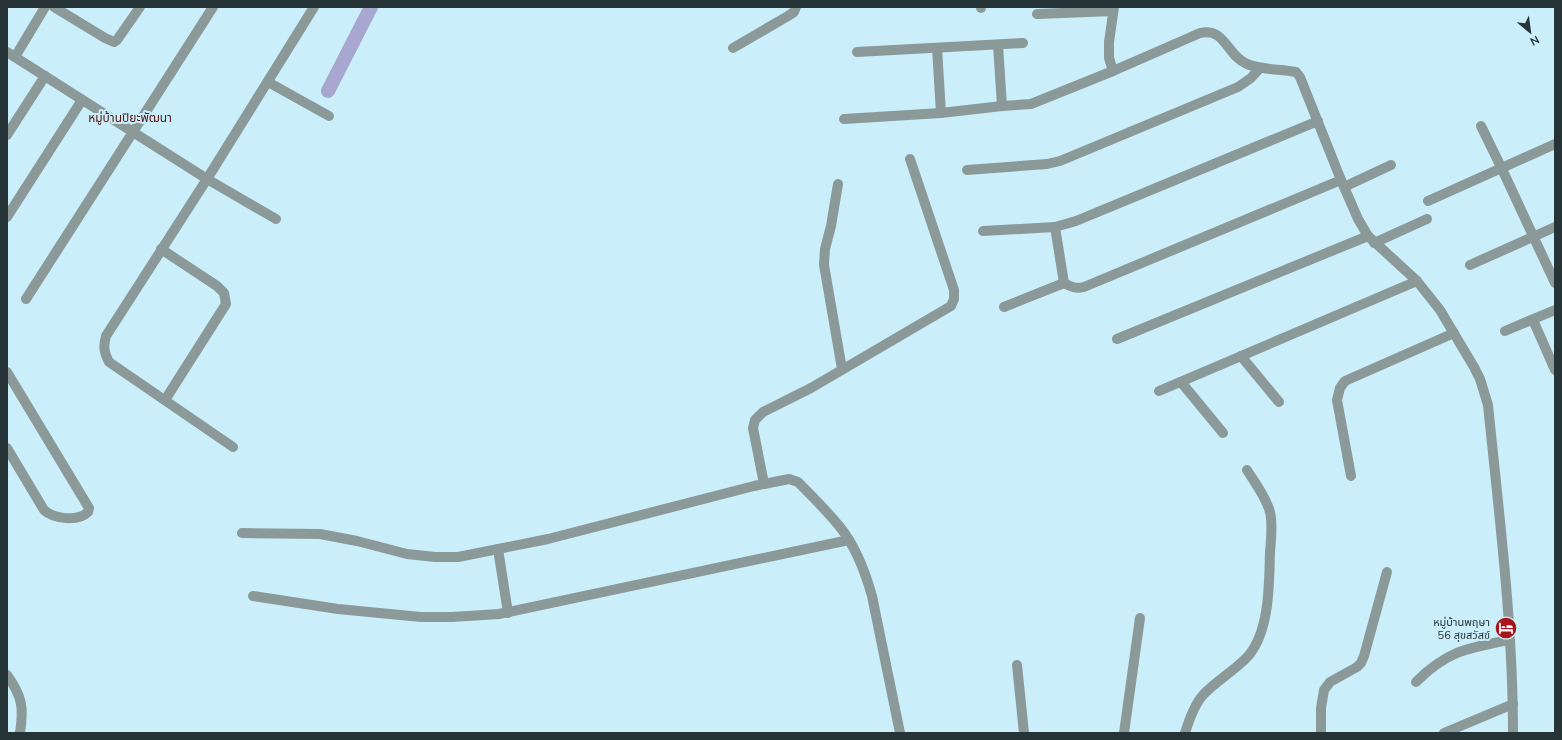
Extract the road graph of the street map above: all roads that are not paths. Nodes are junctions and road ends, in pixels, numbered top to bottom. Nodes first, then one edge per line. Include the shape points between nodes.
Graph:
1 (45, 7) edge
2 (54, 7) edge
3 (140, 7) edge
4 (213, 7) edge
5 (314, 7) edge
6 (796, 7) edge
7 (1114, 9) edge
8 (1037, 14) dead end
9 (1023, 43) dead end
10 (998, 45) junction
11 (733, 48) dead end
12 (937, 48) junction
13 (857, 52) dead end
14 (11, 54) edge
15 (1260, 68) junction
16 (1113, 71) junction
17 (45, 76) junction
18 (268, 82) junction
19 (82, 100) junction
20 (1002, 106) junction
21 (941, 113) junction
22 (329, 116) dead end
23 (844, 119) dead end
24 (1318, 121) junction
25 (1481, 126) dead end
26 (134, 133) junction
27 (7, 135) edge
28 (1555, 144) edge
29 (910, 159) dead end
30 (1391, 166) dead end
31 (1502, 168) junction
32 (967, 170) dead end
33 (207, 179) junction
34 (1343, 183) junction
35 (838, 184) dead end
36 (1428, 201) dead end
37 (7, 218) edge
38 (276, 219) dead end
39 (1427, 219) dead end
40 (1055, 227) junction
41 (1555, 227) edge
42 (983, 231) dead end
43 (1534, 237) junction
44 (1371, 239) junction
45 (161, 249) junction
46 (1470, 265) dead end
47 (1417, 281) junction
48 (1064, 283) junction
49 (1555, 283) edge
50 (26, 299) dead end
51 (1004, 307) dead end
52 (1555, 310) edge
53 (1533, 320) junction
54 (1505, 331) dead end
55 (1454, 333) junction
56 (1117, 339) dead end
57 (1241, 356) junction
58 (842, 369) junction
59 (1555, 370) edge
60 (7, 372) edge
61 (1180, 382) junction
62 (1159, 391) dead end
63 (165, 400) junction
64 (1279, 402) dead end
65 (1223, 433) dead end
66 (234, 447) dead end
67 (7, 448) edge
68 (1247, 470) dead end
69 (1351, 476) dead end
70 (764, 484) junction
71 (242, 533) dead end
72 (849, 540) junction
73 (498, 549) junction
74 (1387, 572) dead end
75 (253, 596) dead end
76 (508, 612) junction
77 (1140, 618) dead end
78 (1509, 640) junction
79 (1017, 666) dead end
80 (7, 675) edge
81 (1416, 682) dead end
82 (1513, 704) junction
83 (20, 733) edge
84 (900, 733) edge
85 (1024, 733) edge
86 (1124, 733) edge
87 (1185, 733) edge
88 (1321, 733) edge
89 (1444, 733) edge
90 (1514, 733) edge

1 - 14 street
2 - 3 street via 114,42
4 - 26 street
5 - 18 street
6 - 11 street via 788,16
7 - 8 street
7 - 16 street via 1108,50
9 - 10 street
10 - 12 street
10 - 20 street
12 - 13 street
12 - 21 street
14 - 17 street
15 - 16 street via 1246,64 1221,38 1208,31
15 - 24 street via 1296,72
15 - 32 street via 1251,78 1238,86 1060,161
16 - 20 street via 1031,104
17 - 19 street
17 - 27 street
18 - 22 street
18 - 33 street
19 - 26 street
19 - 37 street
20 - 21 street
21 - 23 street
24 - 34 street
24 - 40 street via 1076,221
25 - 31 street
26 - 33 street
26 - 50 street
28 - 31 street
29 - 58 street via 954,290 954,299 951,306 944,311
30 - 34 street
31 - 36 street
31 - 43 street
33 - 38 street
33 - 45 street
34 - 44 street via 1358,219
34 - 48 street via 1084,287 1070,287
35 - 58 street via 824,265
39 - 44 street
40 - 42 street
40 - 48 street
41 - 43 street
43 - 46 street
43 - 49 street
44 - 47 street
44 - 56 street
45 - 63 street via 106,336 103,345 109,362
45 - 63 street via 217,286 224,293 226,304
47 - 55 street
47 - 57 street
48 - 51 street
52 - 53 street
53 - 54 street
53 - 59 street
55 - 69 street via 1345,381 1337,400
55 - 78 street via 1480,379 1488,405
57 - 61 street
57 - 64 street
58 - 70 street via 763,412 755,420 753,428
60 - 67 street via 89,508 88,512 81,517 56,518 50,515 44,510
61 - 62 street
61 - 65 street
63 - 66 street
68 - 87 street via 1270,512 1270,578 1261,633 1250,653 1238,667 1202,696
70 - 72 street via 789,479 798,482
70 - 73 street
71 - 73 street via 320,534 407,554 435,557 458,557
72 - 76 street
72 - 84 street via 867,576
73 - 76 street
74 - 88 street via 1361,663 1330,682 1324,690
75 - 76 street via 338,609 421,617 452,618
77 - 86 street
78 - 81 street via 1457,652 1429,669
78 - 82 street
79 - 85 street
80 - 83 street via 17,690 21,706
82 - 89 street
82 - 90 street

